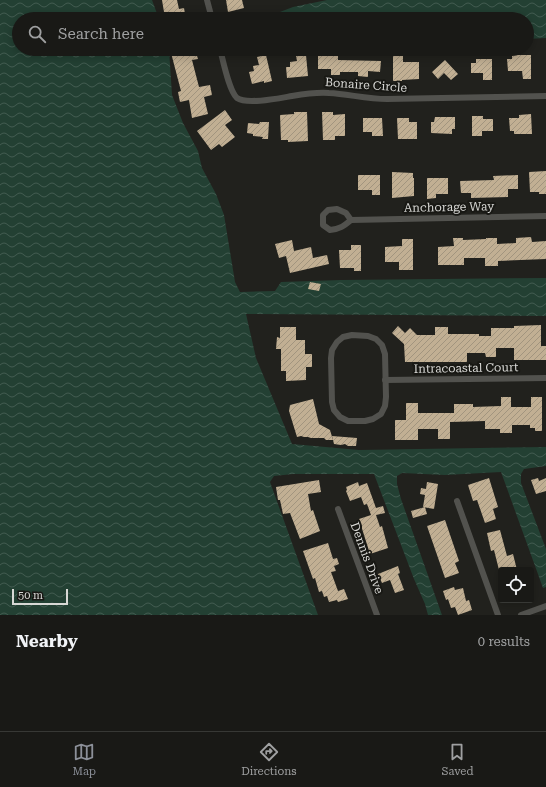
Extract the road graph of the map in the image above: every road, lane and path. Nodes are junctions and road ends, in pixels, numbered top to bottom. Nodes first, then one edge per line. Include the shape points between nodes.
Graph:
1 (207, 0) edge
2 (210, 12) edge
3 (222, 56) edge
4 (546, 96) edge
5 (546, 216) edge
6 (352, 220) junction
7 (546, 378) edge
8 (385, 380) junction
9 (457, 502) dead end
10 (338, 509) dead end
11 (546, 606) edge
12 (377, 615) edge
13 (498, 615) edge
14 (521, 615) edge

1 - 2 street
3 - 4 street, Bonaire Circle via 232,91 238,98 246,101 311,93 387,100
5 - 6 street, Anchorage Way
6 - 6 street, Anchorage Way via 346,213 337,209 328,210 323,215 323,224 330,230 338,230
7 - 8 street, Intracoastal Court
8 - 8 street via 385,354 382,345 376,339 352,335 337,342 331,358 332,402 340,417 348,421 365,421 380,414 385,406
9 - 13 street
10 - 12 street, Dennis Drive
11 - 14 street

